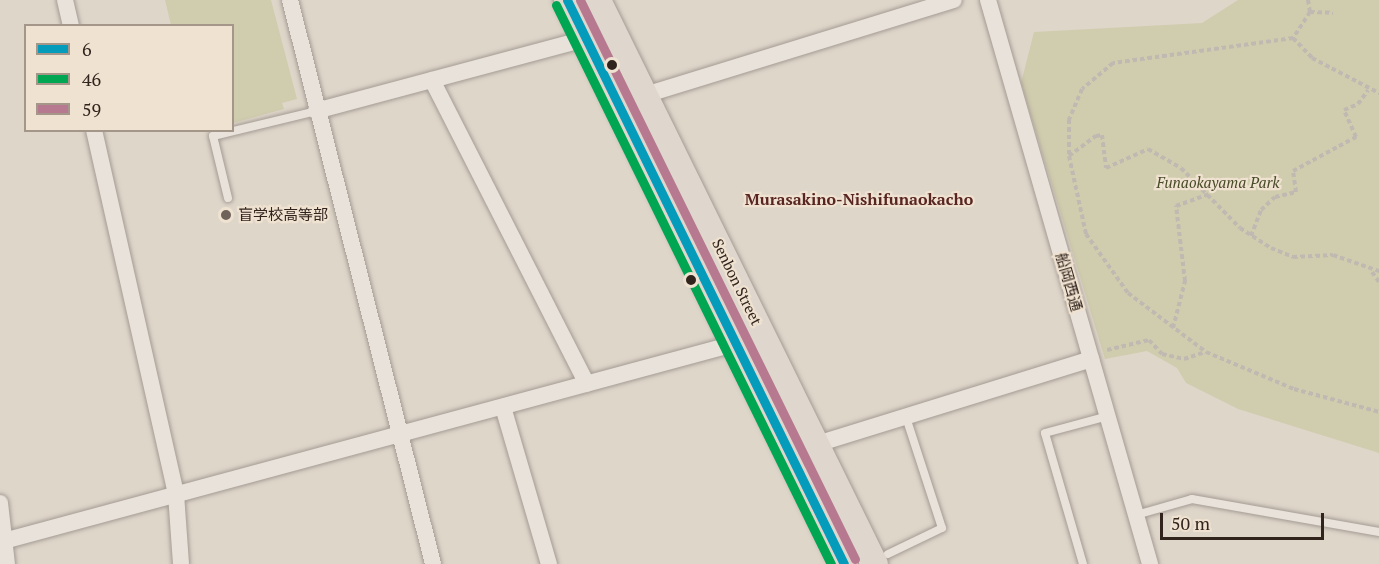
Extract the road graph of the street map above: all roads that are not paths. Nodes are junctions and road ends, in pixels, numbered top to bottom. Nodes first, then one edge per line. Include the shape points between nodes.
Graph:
1 (65, 0) edge
2 (290, 0) edge
3 (567, 0) edge
4 (597, 0) edge
5 (954, 0) edge
6 (988, 0) edge
7 (71, 24) edge
8 (588, 38) junction
9 (432, 80) junction
10 (645, 95) junction
11 (316, 111) junction
12 (234, 130) edge
13 (94, 132) edge
14 (226, 132) edge
15 (228, 198) dead end
16 (757, 323) junction
17 (734, 344) junction
18 (1090, 357) junction
19 (587, 384) junction
20 (503, 407) junction
21 (1108, 416) junction
22 (906, 417) junction
23 (400, 434) junction
24 (817, 444) junction
25 (176, 494) junction
26 (0, 502) edge
27 (1136, 515) junction
28 (1379, 532) edge
29 (2, 542) edge
30 (881, 559) edge
31 (7, 564) edge
32 (181, 564) edge
33 (433, 564) edge
34 (549, 564) edge
35 (844, 564) edge
36 (1083, 564) edge
37 (1150, 564) edge

1 - 7 street
2 - 11 street
3 - 8 main road, Senbon Street
4 - 10 main road, Senbon Street
5 - 10 street
6 - 18 street, 船岡西通
8 - 9 street
8 - 17 main road, Senbon Street
9 - 11 street
9 - 19 street
10 - 16 main road, Senbon Street
11 - 12 lane
11 - 23 street
13 - 25 street
14 - 15 lane via 213,135
16 - 17 street
16 - 24 main road, Senbon Street
17 - 19 street
17 - 35 main road, Senbon Street
18 - 21 street, 船岡西通
18 - 22 street
19 - 20 street
20 - 23 street
20 - 34 street
21 - 27 street, 船岡西通
21 - 36 lane via 1045,433
22 - 24 street
22 - 30 lane via 942,528
23 - 25 street
23 - 33 street
24 - 30 main road, Senbon Street
25 - 29 street
25 - 32 street
26 - 29 street
27 - 28 lane via 1192,499
27 - 37 street, 船岡西通
29 - 31 street

